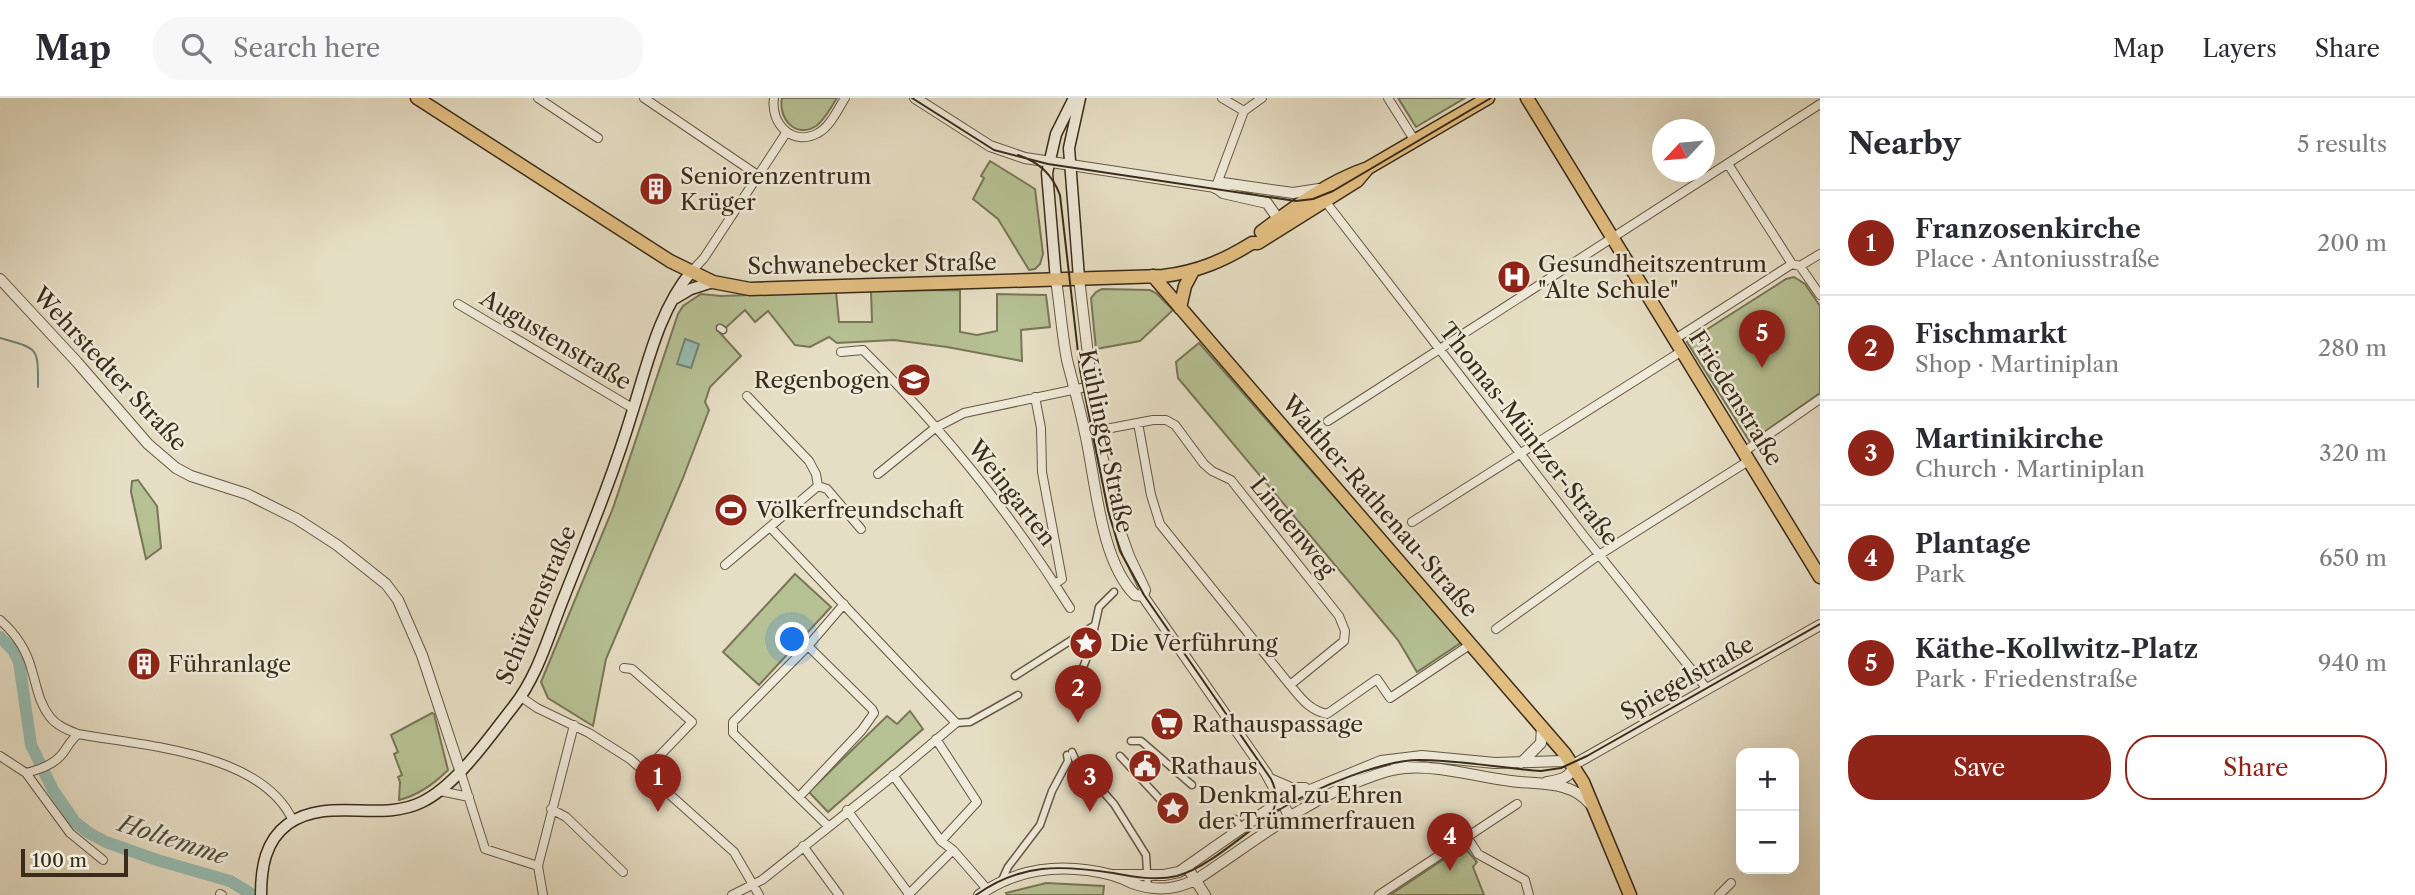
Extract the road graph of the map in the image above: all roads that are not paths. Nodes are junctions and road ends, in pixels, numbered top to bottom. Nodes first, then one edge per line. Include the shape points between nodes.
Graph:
1 (417, 98) edge
2 (538, 98) edge
3 (644, 98) edge
4 (774, 98) edge
5 (845, 98) edge
6 (915, 98) edge
7 (1074, 98) edge
8 (1080, 98) edge
9 (1222, 98) edge
10 (1262, 98) edge
11 (1388, 98) edge
12 (1488, 98) edge
13 (1527, 98) edge
14 (1820, 104) edge
15 (1244, 111) junction
16 (786, 133) junction
17 (598, 138) dead end
18 (1415, 141) junction
19 (1049, 163) junction
20 (1728, 164) junction
21 (1069, 166) junction
22 (1368, 168) junction
23 (759, 176) junction
24 (1330, 186) junction
25 (1214, 189) junction
26 (1325, 201) junction
27 (1281, 223) junction
28 (1612, 238) junction
29 (1820, 254) edge
30 (1796, 265) junction
31 (1194, 271) junction
32 (691, 272) junction
33 (1153, 276) junction
34 (1079, 278) junction
35 (0, 279) edge
36 (1056, 280) junction
37 (713, 282) junction
38 (1820, 295) edge
39 (671, 301) junction
40 (458, 304) dead end
41 (1180, 308) junction
42 (1679, 345) junction
43 (1439, 349) junction
44 (841, 352) dead end
45 (1091, 386) junction
46 (1074, 388) junction
47 (747, 396) dead end
48 (1035, 397) junction
49 (1820, 399) edge
50 (634, 409) junction
51 (1328, 421) dead end
52 (1138, 423) junction
53 (935, 428) junction
54 (1097, 432) junction
55 (1085, 433) junction
56 (1519, 453) junction
57 (1747, 455) junction
58 (878, 474) dead end
59 (818, 486) junction
60 (1412, 522) dead end
61 (770, 527) junction
62 (861, 529) dead end
63 (1598, 555) junction
64 (725, 565) dead end
65 (1820, 577) edge
66 (1055, 584) junction
67 (1114, 592) dead end
68 (1143, 596) junction
69 (844, 604) junction
70 (1070, 608) dead end
71 (0, 620) edge
72 (1095, 625) junction
73 (1820, 625) edge
74 (1496, 629) dead end
75 (1471, 644) junction
76 (808, 646) junction
77 (624, 668) dead end
78 (1015, 677) dead end
79 (1290, 685) junction
80 (1075, 688) dead end
81 (1707, 689) junction
82 (1018, 695) dead end
83 (521, 697) junction
84 (956, 723) junction
85 (574, 725) junction
86 (1542, 727) junction
87 (78, 734) junction
88 (936, 740) junction
89 (1131, 741) dead end
90 (0, 756) edge
91 (1120, 756) dead end
92 (1521, 762) junction
93 (1573, 765) junction
94 (460, 770) junction
95 (29, 772) junction
96 (644, 772) junction
97 (893, 775) junction
98 (1270, 779) junction
99 (1534, 784) junction
100 (1192, 785) dead end
101 (1316, 786) junction
102 (440, 791) junction
103 (469, 797) junction
104 (799, 797) junction
105 (1281, 802) junction
106 (1517, 804) dead end
107 (1167, 807) dead end
108 (551, 809) junction
109 (847, 810) junction
110 (1595, 810) junction
111 (1289, 815) junction
112 (1235, 819) dead end
113 (293, 821) junction
114 (828, 826) junction
115 (1242, 828) junction
116 (1466, 837) junction
117 (941, 841) junction
118 (803, 846) junction
119 (953, 850) junction
120 (103, 860) dead end
121 (538, 866) junction
122 (1187, 867) junction
123 (623, 872) dead end
124 (1112, 875) junction
125 (1148, 875) junction
126 (1002, 880) junction
127 (1195, 880) junction
128 (1731, 883) dead end
129 (754, 885) junction
130 (1148, 888) junction
131 (261, 889) edge
132 (983, 892) edge
133 (908, 894) edge
134 (543, 895) edge
135 (732, 895) edge
136 (759, 895) edge
137 (839, 895) edge
138 (1205, 895) edge
139 (1379, 895) edge
140 (1529, 895) edge
141 (1630, 895) edge
142 (1719, 895) edge

1 - 32 main road, Schwanebecker Straße
2 - 17 street
3 - 23 street
4 - 16 street via 774,116
5 - 16 street via 820,132 801,137
6 - 19 street via 994,148
7 - 19 main road via 1056,134
8 - 21 main road
9 - 15 street
10 - 15 street
11 - 18 street
12 - 18 main road
13 - 28 main road, Friedenstraße
14 - 20 street
15 - 25 street
16 - 23 street
18 - 22 main road
19 - 21 street
19 - 36 main road
20 - 28 street
20 - 30 street
21 - 25 street
21 - 34 main road
22 - 24 main road
22 - 26 main road via 1357,181
23 - 32 street
24 - 25 street via 1296,193 1223,183
24 - 27 main road
25 - 27 street via 1262,201
26 - 27 main road
26 - 43 street, Thomas-Müntzer-Straße
27 - 31 main road, Schwanebecker Straße via 1220,262
28 - 42 main road, Friedenstraße
28 - 43 street
29 - 30 street
30 - 38 street
30 - 42 street
31 - 33 main road, Schwanebecker Straße
31 - 41 main road
32 - 37 main road, Schwanebecker Straße
32 - 39 main road, Schützenstraße
33 - 34 main road, Schwanebecker Straße
33 - 41 main road, Walther-Rathenau-Straße
34 - 36 main road, Schwanebecker Straße
34 - 45 street, Kühlinger Straße
35 - 94 street, Wehrstedter Straße via 148,444 176,468 247,494 297,519 386,584 422,655
36 - 37 main road, Schwanebecker Straße via 750,289
36 - 46 street, Kühlinger Straße
37 - 39 main road
39 - 50 main road, Schützenstraße
40 - 50 street, Augustenstraße
41 - 75 main road, Walther-Rathenau-Straße
42 - 56 street
42 - 57 main road, Friedenstraße
43 - 51 street
43 - 56 street, Thomas-Müntzer-Straße
44 - 53 street, Weingarten via 863,350
45 - 46 street, Weingarten
45 - 54 street, Kühlinger Straße
46 - 48 street, Weingarten
46 - 55 street, Kühlinger Straße
47 - 59 street via 809,461
48 - 53 street, Weingarten via 964,413
48 - 66 street, Weingarten via 1042,472 1062,579
49 - 57 street
50 - 83 main road, Schützenstraße via 603,501
52 - 54 street, Lindenweg
52 - 79 street via 1160,524
52 - 79 street, Lindenweg via 1166,420 1175,425 1204,464 1231,480 1343,623 1344,640
53 - 58 street, Weingarten
53 - 66 street, Weingarten via 1008,517
54 - 55 street, Lindenweg
54 - 68 street, Kühlinger Straße via 1115,517 1145,590
55 - 68 street, Kühlinger Straße via 1110,551 1126,585 1135,596
56 - 60 street
56 - 63 street, Thomas-Müntzer-Straße
57 - 63 street
57 - 65 main road, Friedenstraße
59 - 61 street
59 - 62 street via 827,489
61 - 64 street
61 - 69 street
63 - 74 street
63 - 81 street, Thomas-Müntzer-Straße
66 - 70 street, Weingarten
67 - 72 street via 1099,607
68 - 98 street, Kühlinger Straße
69 - 76 street
69 - 84 street
71 - 87 street via 24,649 36,692 51,718
72 - 78 street
72 - 80 street
73 - 81 street, Spiegelstraße
75 - 79 street via 1390,698 1377,679 1327,714 1308,706
75 - 86 main road, Walther-Rathenau-Straße
76 - 104 street via 874,713
76 - 104 street via 733,722 733,733
77 - 96 street via 632,669 692,722
81 - 93 street, Spiegelstraße
82 - 84 street via 970,722
83 - 85 street
83 - 94 main road, Schützenstraße
84 - 88 street
85 - 96 street
85 - 108 street
86 - 92 street via 1541,743
86 - 93 main road, Walther-Rathenau-Straße
87 - 95 street via 52,764
87 - 113 street via 207,758 238,770 262,783
88 - 97 street
88 - 117 street via 977,802
89 - 100 street via 1141,741
90 - 95 street
91 - 107 street
92 - 93 street
92 - 101 street via 1400,757
93 - 99 street, Spiegelstraße via 1567,776
93 - 110 main road, Walther-Rathenau-Straße
94 - 102 main road, Schützenstraße
94 - 103 street
95 - 120 street via 70,833
96 - 129 street via 729,846
97 - 109 street
97 - 117 street
98 - 101 street via 1291,788
98 - 105 street, Kühlinger Straße
99 - 110 street via 1572,789
99 - 111 street via 1404,768 1372,775
101 - 105 street
102 - 103 street
102 - 113 main road, Schützenstraße via 401,809 319,811
103 - 121 street via 483,846
104 - 114 street
105 - 111 street, Kühlinger Straße
105 - 115 street
106 - 116 street
108 - 121 street
108 - 123 street via 566,817
109 - 114 street
109 - 133 street
110 - 141 main road, Walther-Rathenau-Straße
111 - 127 street
112 - 115 street
113 - 131 main road, Schützenstraße via 270,845
114 - 118 street
115 - 122 street
116 - 139 street
116 - 140 street via 1478,854 1521,877
117 - 119 street
118 - 129 street
118 - 137 street
119 - 132 street
119 - 133 street
121 - 134 street
122 - 125 street via 1172,874
122 - 127 street
124 - 125 street
124 - 126 street via 1050,869
124 - 130 street
125 - 126 street via 1144,852 1114,804 1069,754 1040,825
125 - 130 street
126 - 132 street
127 - 130 street via 1165,889
127 - 138 street
128 - 142 street
129 - 135 street
129 - 136 street

